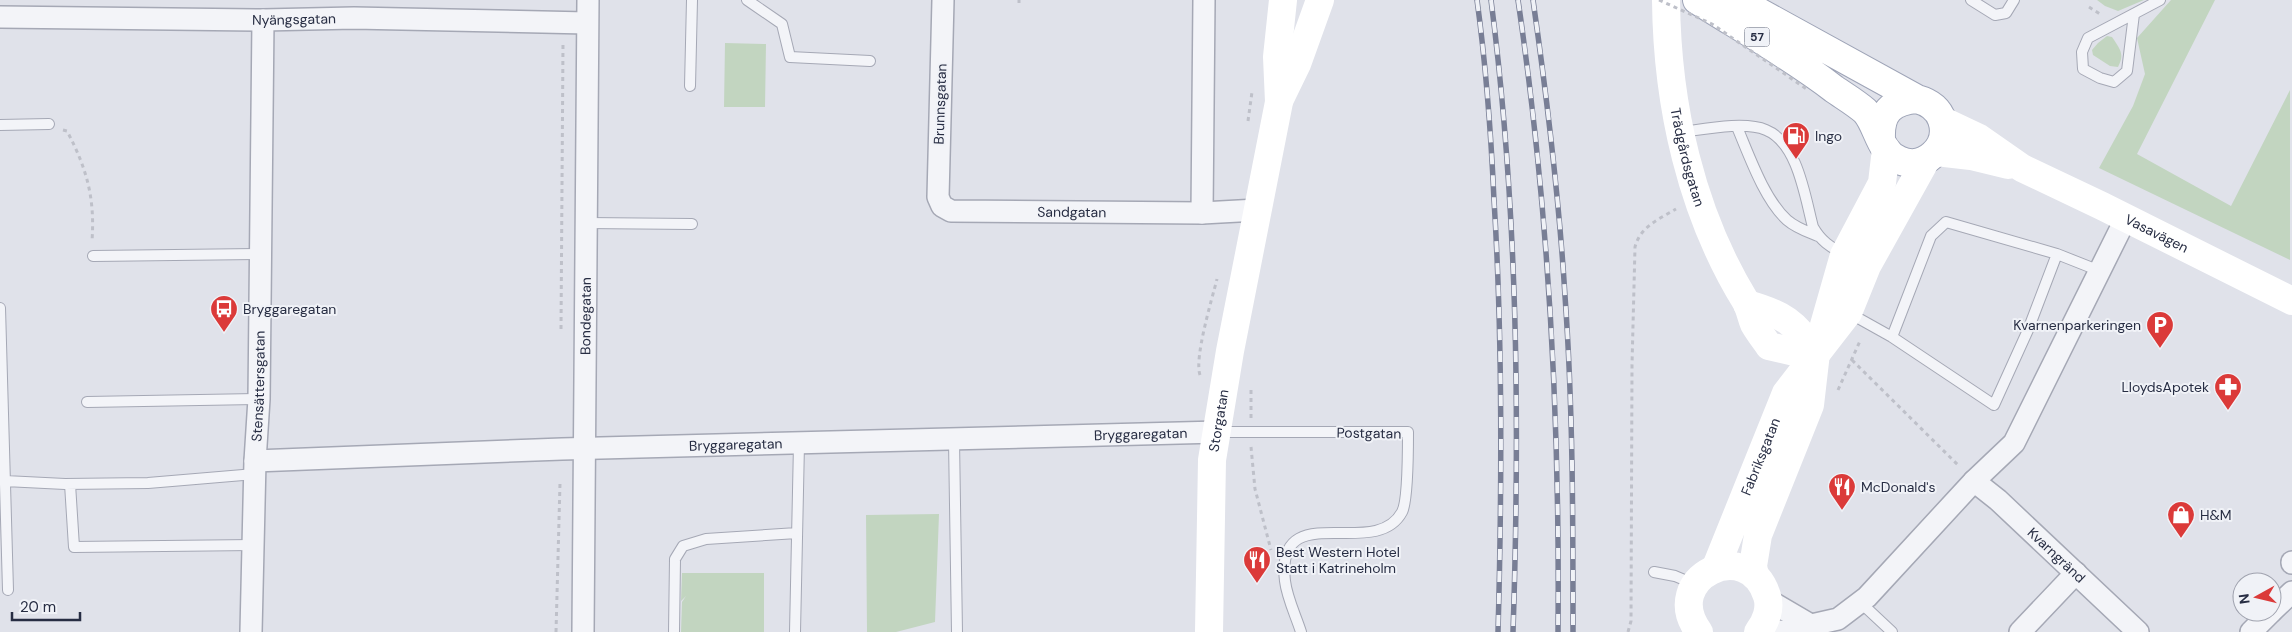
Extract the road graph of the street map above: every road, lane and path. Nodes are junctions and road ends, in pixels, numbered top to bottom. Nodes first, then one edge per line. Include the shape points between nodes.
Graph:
1 (588, 0) edge
2 (692, 0) edge
3 (747, 0) edge
4 (943, 0) edge
5 (1204, 0) edge
6 (1283, 0) edge
7 (1320, 0) edge
8 (1659, 0) edge
9 (1666, 0) edge
10 (1697, 0) edge
11 (1737, 0) edge
12 (1971, 0) edge
13 (2014, 0) edge
14 (2160, 0) edge
15 (354, 9) edge
16 (2134, 14) junction
17 (0, 17) edge
18 (263, 20) junction
19 (563, 22) junction
20 (587, 23) junction
21 (870, 61) dead end
22 (1812, 82) junction
23 (690, 86) dead end
24 (1253, 87) dead end
25 (1917, 99) junction
26 (1279, 102) junction
27 (1943, 121) junction
28 (48, 124) joint
29 (1247, 124) dead end
30 (0, 125) edge
31 (1736, 127) junction
32 (1680, 132) junction
33 (1883, 144) junction
34 (1931, 156) junction
35 (2022, 168) junction
36 (942, 206) joint
37 (1678, 207) dead end
38 (1257, 210) junction
39 (1202, 213) junction
40 (2126, 218) junction
41 (586, 223) junction
42 (692, 224) dead end
43 (1818, 236) junction
44 (260, 254) junction
45 (1844, 254) junction
46 (2056, 254) junction
47 (93, 256) joint
48 (2100, 272) junction
49 (1217, 276) dead end
50 (2292, 302) edge
51 (0, 308) edge
52 (1858, 318) junction
53 (561, 331) dead end
54 (1892, 337) junction
55 (1816, 354) junction
56 (1852, 360) junction
57 (1198, 370) dead end
58 (1251, 390) dead end
59 (1836, 395) dead end
60 (259, 399) junction
61 (87, 402) dead end
62 (1218, 432) junction
63 (1251, 432) junction
64 (954, 440) junction
65 (798, 444) junction
66 (584, 448) junction
67 (562, 449) junction
68 (255, 468) junction
69 (5, 481) junction
70 (1974, 481) junction
71 (70, 484) junction
72 (797, 533) junction
73 (253, 545) junction
74 (1716, 567) junction
75 (1654, 572) dead end
76 (2076, 573) junction
77 (1755, 576) junction
78 (1285, 583) junction
79 (1695, 584) junction
80 (8, 590) dead end
81 (2292, 592) edge
82 (1768, 600) junction
83 (1860, 602) junction
84 (2282, 602) edge
85 (2262, 622) edge
86 (1809, 624) junction
87 (1695, 629) edge
88 (251, 632) edge
89 (556, 632) edge
90 (583, 632) edge
91 (674, 632) edge
92 (795, 632) edge
93 (957, 632) edge
94 (1208, 632) edge
95 (1301, 632) edge
96 (1628, 632) edge
97 (1758, 632) edge
98 (1763, 632) edge
99 (1892, 632) edge
100 (2020, 632) edge
101 (2138, 632) edge
102 (2251, 632) edge

1 - 20 street, Bondegatan
2 - 23 lane
3 - 21 lane via 782,24 790,57
4 - 36 street, Brunnsgatan via 938,197
5 - 39 street
6 - 26 street, Storgatan via 1277,57
7 - 26 street, Storgatan
8 - 22 path, bridge via 1712,24
9 - 32 street, Trädgårdsgatan via 1669,62
10 - 22 street, Vasavägen / 57
11 - 25 street, Vasavägen / 57
12 - 13 lane via 1995,15 2006,13
14 - 16 lane
15 - 18 street, Nyängsgatan
15 - 19 street, Nyängsgatan
16 - 16 lane via 2088,38 2082,52 2084,69 2114,82 2127,71
17 - 18 street, Nyängsgatan
18 - 44 street, Stensättersgatan
19 - 20 street, Nyängsgatan
19 - 53 path
20 - 41 street, Bondegatan
22 - 33 street, Vasavägen / 57 via 1865,112
24 - 29 path
25 - 27 street, Vasavägen / 57 via 1935,109
25 - 33 street via 1898,103 1888,110 1880,126
26 - 38 street, Storgatan
27 - 34 street via 1944,135
27 - 35 street, Vasavägen via 1979,138
28 - 30 lane
28 - 47 path via 66,131 79,154 92,200
31 - 32 lane
31 - 43 lane via 1774,204 1797,227
31 - 43 lane via 1766,130 1786,146 1799,175
32 - 55 street, Trädgårdsgatan via 1705,224 1747,304 1785,318 1802,332
33 - 34 street, Vasavägen / 57 via 1901,161 1913,164
33 - 45 street, Fabriksgatan via 1882,183
34 - 35 street, Vasavägen via 1971,156
34 - 52 street, Fabriksgatan via 1867,266
35 - 40 street, Vasavägen
36 - 39 street, Sandgatan via 951,211
37 - 96 path via 1648,225 1635,247 1632,621
38 - 39 street
38 - 62 street, Storgatan
40 - 48 street
40 - 50 street, Vasavägen
41 - 42 lane
41 - 66 street, Bondegatan
43 - 45 lane
44 - 47 lane
44 - 60 street, Stensättersgatan
45 - 55 street, Fabriksgatan
46 - 48 lane
46 - 54 lane via 1946,222 1931,236
46 - 54 lane via 2028,330 1994,405
48 - 70 street via 2014,443
49 - 57 path
51 - 69 lane
52 - 54 lane
52 - 55 street, Fabriksgatan
52 - 56 path
55 - 74 street, Fabriksgatan via 1786,393
55 - 77 street, Fabriksgatan via 1810,405 1758,535 1753,566
56 - 59 path
56 - 70 path
58 - 63 path
60 - 61 lane
60 - 68 street, Stensättersgatan
62 - 63 lane, Postgatan
62 - 64 street, Bryggaregatan
62 - 94 street, Storgatan via 1212,460
63 - 78 path via 1258,502 1275,565
63 - 78 lane, Postgatan via 1408,432 1403,511 1391,525 1371,531 1303,535 1291,544 1284,557
64 - 65 street, Bryggaregatan
64 - 93 lane
65 - 66 street, Bryggaregatan
65 - 72 lane
66 - 67 street, Bryggaregatan
66 - 90 street, Bondegatan
67 - 68 street, Bryggaregatan
67 - 89 path
68 - 71 lane via 148,483
68 - 73 street, Stensättersgatan
69 - 71 lane
69 - 80 lane
70 - 76 street, Kvarngränd
70 - 83 street
71 - 73 lane via 74,547
72 - 91 lane via 706,539 683,546 675,559
72 - 92 lane
73 - 88 street, Stensättersgatan
74 - 77 street via 1738,567
74 - 79 street
75 - 79 lane
76 - 100 street
76 - 101 street, Kvarngränd
77 - 82 street via 1764,587
78 - 95 lane, Postgatan
79 - 87 street via 1689,597 1689,611
81 - 84 street
82 - 86 street
82 - 97 street via 1767,617
83 - 86 street via 1838,619
83 - 99 lane
85 - 102 street
86 - 98 street via 1785,631

